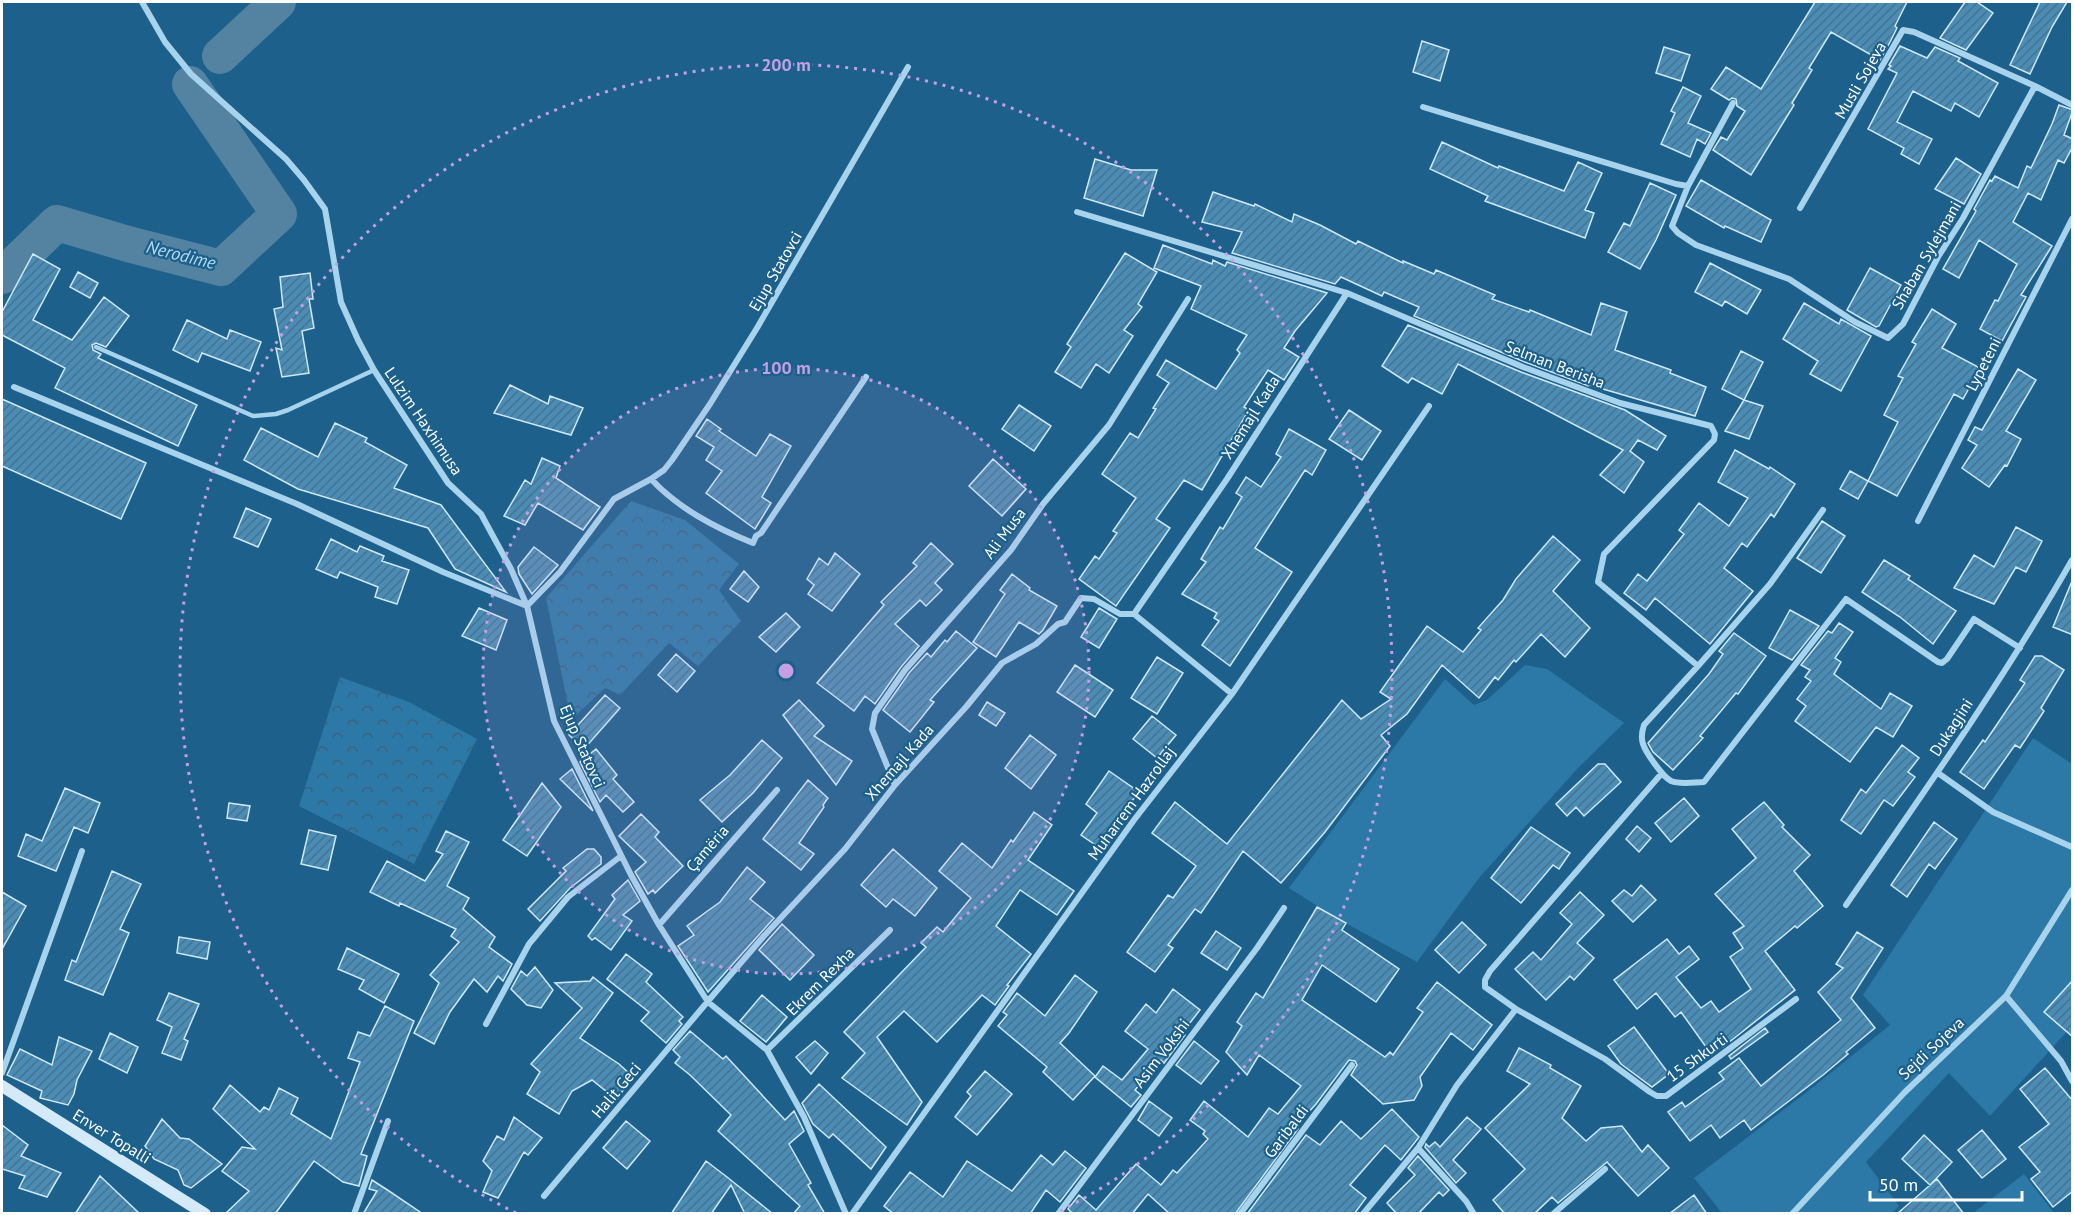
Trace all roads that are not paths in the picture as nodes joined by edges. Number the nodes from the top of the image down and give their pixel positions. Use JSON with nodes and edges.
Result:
{"nodes":[{"id":1,"x":142,"y":2,"type":"edge"},
{"id":2,"x":908,"y":67,"type":"dead end"},
{"id":3,"x":2036,"y":86,"type":"junction"},
{"id":4,"x":1733,"y":103,"type":"dead end"},
{"id":5,"x":2073,"y":105,"type":"edge"},
{"id":6,"x":1423,"y":107,"type":"dead end"},
{"id":7,"x":1688,"y":186,"type":"junction"},
{"id":8,"x":1800,"y":208,"type":"dead end"},
{"id":9,"x":1077,"y":212,"type":"dead end"},
{"id":10,"x":2073,"y":219,"type":"edge"},
{"id":11,"x":1347,"y":293,"type":"junction"},
{"id":12,"x":1188,"y":299,"type":"dead end"},
{"id":13,"x":96,"y":347,"type":"dead end"},
{"id":14,"x":374,"y":370,"type":"junction"},
{"id":15,"x":866,"y":377,"type":"dead end"},
{"id":16,"x":14,"y":387,"type":"dead end"},
{"id":17,"x":1429,"y":406,"type":"dead end"},
{"id":18,"x":651,"y":479,"type":"junction"},
{"id":19,"x":1823,"y":510,"type":"dead end"},
{"id":20,"x":1918,"y":521,"type":"dead end"},
{"id":21,"x":2073,"y":560,"type":"edge"},
{"id":22,"x":527,"y":606,"type":"junction"},
{"id":23,"x":1134,"y":614,"type":"junction"},
{"id":24,"x":2020,"y":648,"type":"junction"},
{"id":25,"x":1698,"y":666,"type":"junction"},
{"id":26,"x":1232,"y":694,"type":"junction"},
{"id":27,"x":1938,"y":772,"type":"junction"},
{"id":28,"x":1662,"y":773,"type":"junction"},
{"id":29,"x":894,"y":785,"type":"junction"},
{"id":30,"x":777,"y":790,"type":"dead end"},
{"id":31,"x":2073,"y":847,"type":"edge"},
{"id":32,"x":82,"y":851,"type":"dead end"},
{"id":33,"x":621,"y":856,"type":"junction"},
{"id":34,"x":2073,"y":890,"type":"edge"},
{"id":35,"x":1846,"y":905,"type":"dead end"},
{"id":36,"x":1284,"y":908,"type":"dead end"},
{"id":37,"x":659,"y":925,"type":"junction"},
{"id":38,"x":890,"y":930,"type":"dead end"},
{"id":39,"x":2006,"y":996,"type":"junction"},
{"id":40,"x":1796,"y":999,"type":"dead end"},
{"id":41,"x":708,"y":1002,"type":"junction"},
{"id":42,"x":1516,"y":1009,"type":"junction"},
{"id":43,"x":486,"y":1024,"type":"dead end"},
{"id":44,"x":767,"y":1050,"type":"junction"},
{"id":45,"x":1352,"y":1065,"type":"dead end"},
{"id":46,"x":2,"y":1073,"type":"edge"},
{"id":47,"x":2073,"y":1081,"type":"edge"},
{"id":48,"x":2,"y":1086,"type":"edge"},
{"id":49,"x":388,"y":1121,"type":"dead end"},
{"id":50,"x":1418,"y":1148,"type":"junction"},
{"id":51,"x":1605,"y":1169,"type":"dead end"},
{"id":52,"x":544,"y":1196,"type":"dead end"},
{"id":53,"x":205,"y":1214,"type":"edge"},
{"id":54,"x":354,"y":1214,"type":"edge"},
{"id":55,"x":846,"y":1214,"type":"edge"},
{"id":56,"x":852,"y":1214,"type":"edge"},
{"id":57,"x":1058,"y":1214,"type":"edge"},
{"id":58,"x":1240,"y":1214,"type":"edge"},
{"id":59,"x":1364,"y":1214,"type":"edge"},
{"id":60,"x":1474,"y":1214,"type":"edge"},
{"id":61,"x":1553,"y":1214,"type":"edge"},
{"id":62,"x":1792,"y":1214,"type":"edge"}],
"edges":[{"from":1,"to":14,"type":"street","name":"Lulzim Haxhimusa"},
{"from":2,"to":18,"type":"street","name":"Ejup Statovci"},
{"from":3,"to":5,"type":"street","name":"Musli Sojeva"},
{"from":3,"to":7,"type":"street","name":"Shaban Sylejmani"},
{"from":3,"to":8,"type":"street","name":"Musli Sojeva"},
{"from":4,"to":7,"type":"street","name":"Shaban Sylejmani"},
{"from":6,"to":7,"type":"street"},
{"from":9,"to":11,"type":"street","name":"Selman Berisha"},
{"from":10,"to":20,"type":"street","name":"Lypeteni"},
{"from":11,"to":23,"type":"street","name":"Xhemajl Kada"},
{"from":11,"to":25,"type":"street","name":"Selman Berisha"},
{"from":12,"to":29,"type":"street","name":"Ali Musa"},
{"from":13,"to":14,"type":"lane"},
{"from":14,"to":22,"type":"street","name":"Lulzim Haxhimusa"},
{"from":15,"to":18,"type":"street"},
{"from":16,"to":22,"type":"street"},
{"from":17,"to":26,"type":"street","name":"Muharrem Hazrollaj"},
{"from":18,"to":22,"type":"street","name":"Ejup Statovci"},
{"from":19,"to":25,"type":"street"},
{"from":21,"to":24,"type":"street","name":"Dukagjini"},
{"from":22,"to":33,"type":"street","name":"Ejup Statovci"},
{"from":23,"to":26,"type":"street","name":"Xhemajl Kada"},
{"from":23,"to":29,"type":"street","name":"Xhemajl Kada"},
{"from":24,"to":27,"type":"street","name":"Dukagjini"},
{"from":24,"to":28,"type":"street"},
{"from":25,"to":28,"type":"street"},
{"from":26,"to":56,"type":"street","name":"Muharrem Hazrollaj"},
{"from":27,"to":31,"type":"street"},
{"from":27,"to":35,"type":"street","name":"Dukagjini"},
{"from":28,"to":42,"type":"street","name":"15 Shkurti"},
{"from":29,"to":41,"type":"street","name":"Xhemajl Kada"},
{"from":30,"to":37,"type":"street","name":"Çamëria"},
{"from":32,"to":46,"type":"street"},
{"from":33,"to":37,"type":"street","name":"Ejup Statovci"},
{"from":33,"to":43,"type":"street"},
{"from":34,"to":39,"type":"street","name":"Sejdi Sojeva"},
{"from":36,"to":57,"type":"street","name":"Asim Vokshi"},
{"from":37,"to":41,"type":"street","name":"Ejup Statovci"},
{"from":38,"to":44,"type":"street","name":"Ekrem Rexha"},
{"from":39,"to":47,"type":"street"},
{"from":39,"to":62,"type":"street","name":"Sejdi Sojeva"},
{"from":40,"to":42,"type":"street","name":"15 Shkurti"},
{"from":41,"to":44,"type":"street","name":"Ejup Statovci"},
{"from":41,"to":52,"type":"street","name":"Halit Geci"},
{"from":42,"to":50,"type":"street"},
{"from":44,"to":55,"type":"street","name":"Ejup Statovci"},
{"from":45,"to":58,"type":"street","name":"Garibaldi"},
{"from":48,"to":53,"type":"main road","name":"Enver Topalli"},
{"from":49,"to":54,"type":"street"},
{"from":50,"to":59,"type":"street"},
{"from":50,"to":60,"type":"street"},
{"from":51,"to":61,"type":"street"}]}
